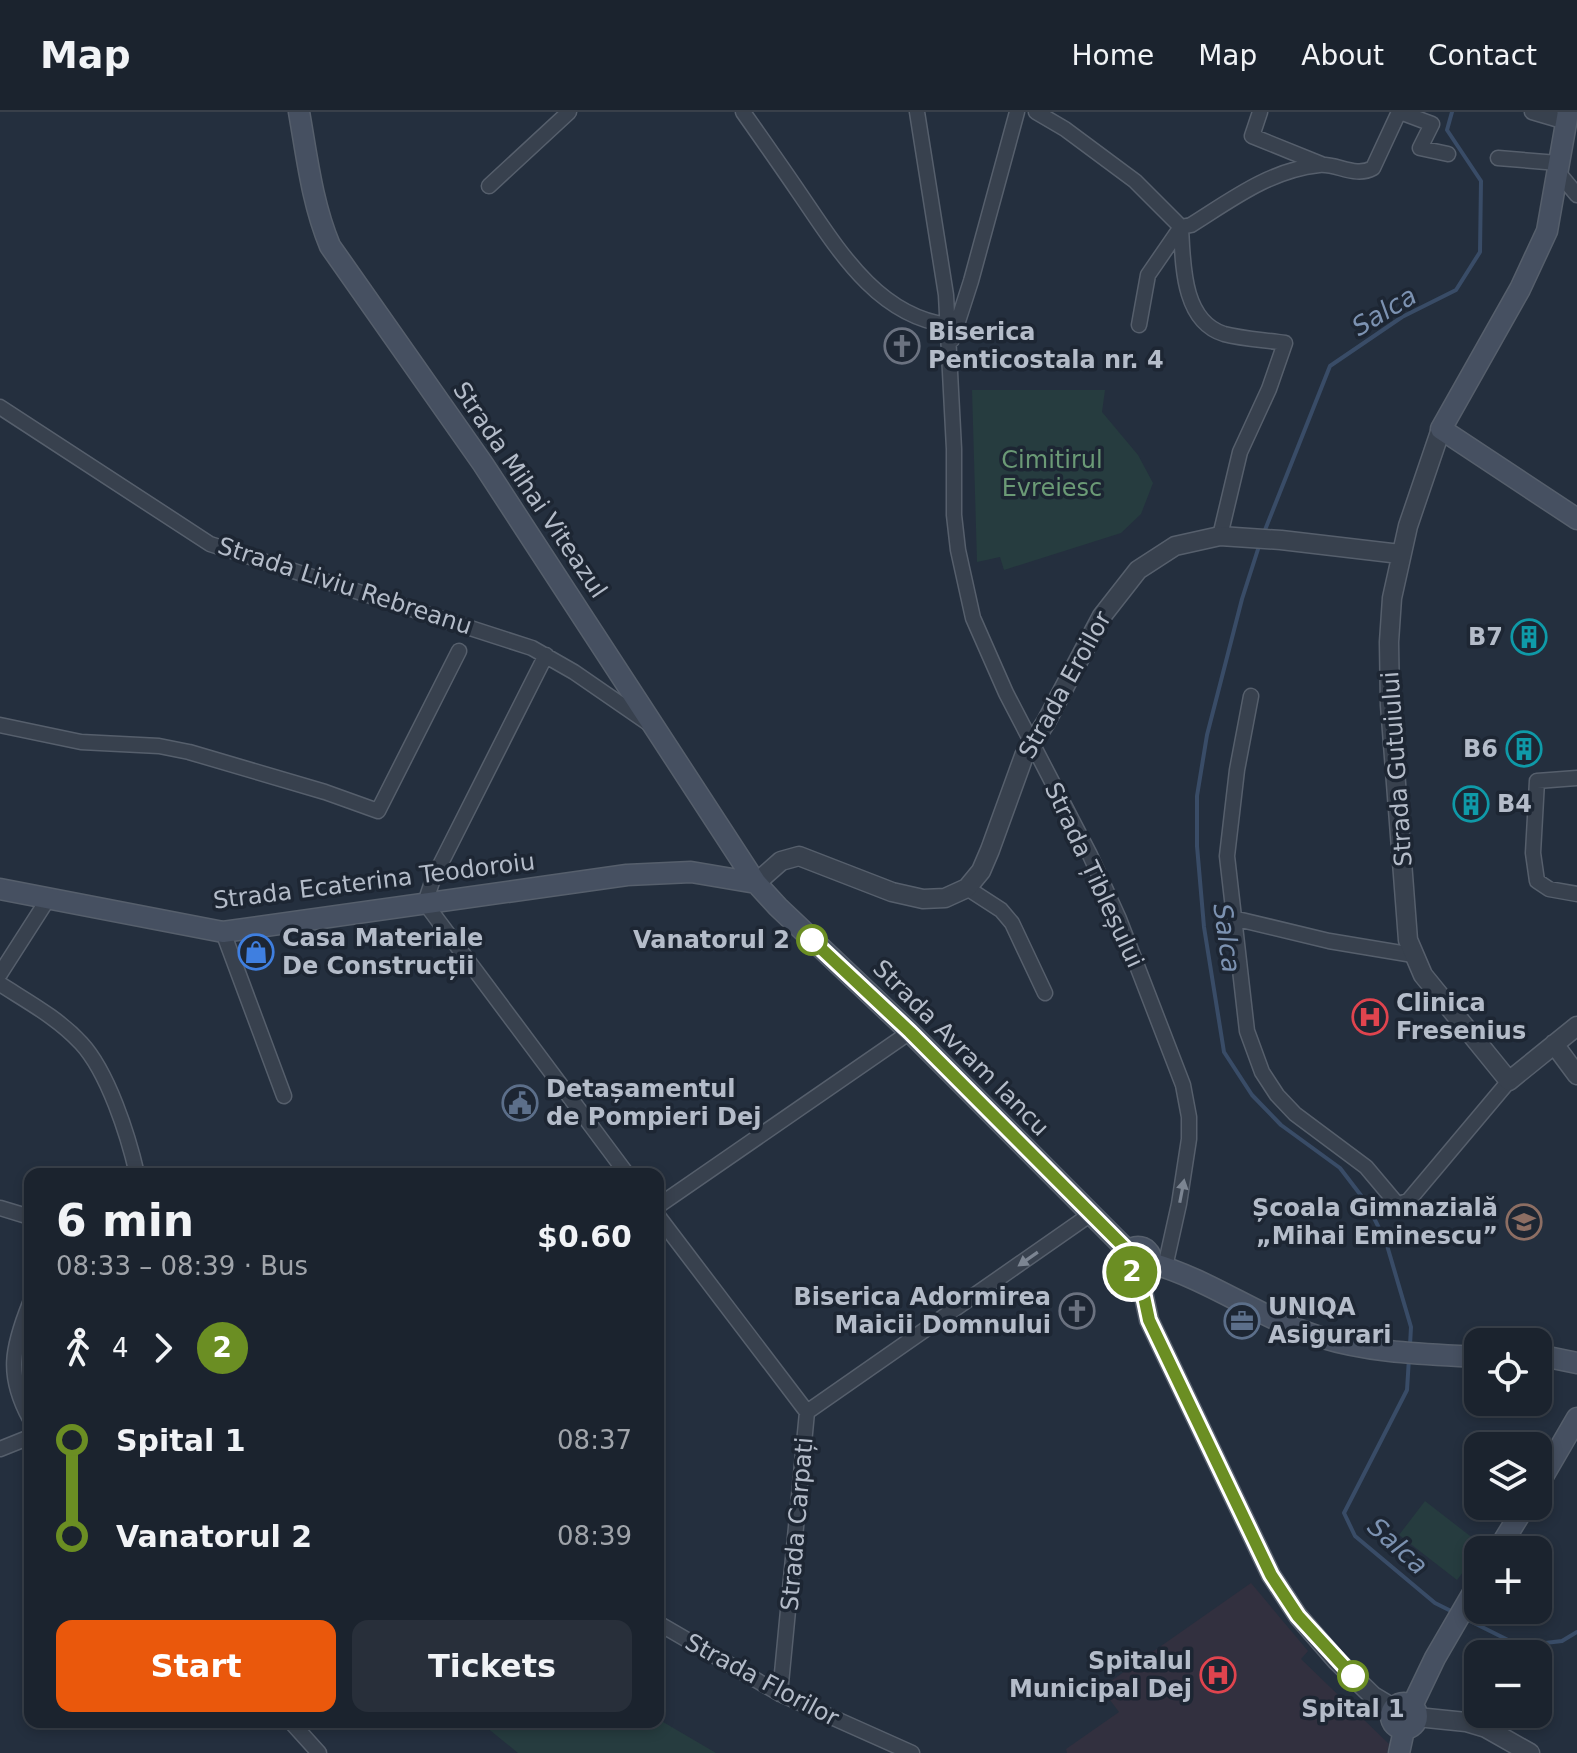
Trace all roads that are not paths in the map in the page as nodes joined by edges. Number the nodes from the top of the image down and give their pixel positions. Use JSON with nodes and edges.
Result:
{"nodes":[{"id":1,"x":299,"y":112,"type":"edge"},
{"id":2,"x":569,"y":112,"type":"edge"},
{"id":3,"x":743,"y":112,"type":"edge"},
{"id":4,"x":917,"y":112,"type":"edge"},
{"id":5,"x":1017,"y":112,"type":"edge"},
{"id":6,"x":1036,"y":112,"type":"edge"},
{"id":7,"x":1260,"y":112,"type":"edge"},
{"id":8,"x":1400,"y":112,"type":"edge"},
{"id":9,"x":1532,"y":112,"type":"edge"},
{"id":10,"x":1567,"y":117,"type":"edge"},
{"id":11,"x":1448,"y":154,"type":"dead end"},
{"id":12,"x":1498,"y":158,"type":"dead end"},
{"id":13,"x":1321,"y":164,"type":"junction"},
{"id":14,"x":1557,"y":167,"type":"junction"},
{"id":15,"x":489,"y":186,"type":"dead end"},
{"id":16,"x":1577,"y":195,"type":"edge"},
{"id":17,"x":1181,"y":227,"type":"junction"},
{"id":18,"x":948,"y":325,"type":"junction"},
{"id":19,"x":1139,"y":325,"type":"dead end"},
{"id":20,"x":950,"y":347,"type":"junction"},
{"id":21,"x":0,"y":407,"type":"edge"},
{"id":22,"x":1441,"y":429,"type":"junction"},
{"id":23,"x":1577,"y":519,"type":"edge"},
{"id":24,"x":1220,"y":536,"type":"junction"},
{"id":25,"x":1400,"y":554,"type":"junction"},
{"id":26,"x":459,"y":651,"type":"dead end"},
{"id":27,"x":546,"y":655,"type":"junction"},
{"id":28,"x":1251,"y":696,"type":"dead end"},
{"id":29,"x":0,"y":725,"type":"edge"},
{"id":30,"x":655,"y":728,"type":"junction"},
{"id":31,"x":1031,"y":744,"type":"junction"},
{"id":32,"x":1577,"y":778,"type":"edge"},
{"id":33,"x":756,"y":883,"type":"junction"},
{"id":34,"x":967,"y":888,"type":"junction"},
{"id":35,"x":0,"y":889,"type":"edge"},
{"id":36,"x":1577,"y":894,"type":"edge"},
{"id":37,"x":48,"y":899,"type":"junction"},
{"id":38,"x":425,"y":903,"type":"junction"},
{"id":39,"x":1233,"y":918,"type":"junction"},
{"id":40,"x":223,"y":932,"type":"junction"},
{"id":41,"x":1413,"y":955,"type":"junction"},
{"id":42,"x":0,"y":974,"type":"edge"},
{"id":43,"x":0,"y":984,"type":"edge"},
{"id":44,"x":1045,"y":993,"type":"dead end"},
{"id":45,"x":1577,"y":1026,"type":"edge"},
{"id":46,"x":910,"y":1032,"type":"junction"},
{"id":47,"x":1554,"y":1044,"type":"junction"},
{"id":48,"x":1577,"y":1075,"type":"edge"},
{"id":49,"x":1509,"y":1081,"type":"junction"},
{"id":50,"x":284,"y":1096,"type":"dead end"},
{"id":51,"x":135,"y":1168,"type":"edge"},
{"id":52,"x":623,"y":1168,"type":"edge"},
{"id":53,"x":664,"y":1202,"type":"edge"},
{"id":54,"x":0,"y":1208,"type":"edge"},
{"id":55,"x":1091,"y":1214,"type":"junction"},
{"id":56,"x":24,"y":1215,"type":"edge"},
{"id":57,"x":664,"y":1224,"type":"edge"},
{"id":58,"x":1152,"y":1268,"type":"junction"},
{"id":59,"x":24,"y":1323,"type":"edge"},
{"id":60,"x":1577,"y":1347,"type":"edge"},
{"id":61,"x":1552,"y":1351,"type":"edge"},
{"id":62,"x":1464,"y":1356,"type":"edge"},
{"id":63,"x":1552,"y":1357,"type":"edge"},
{"id":64,"x":1577,"y":1363,"type":"edge"},
{"id":65,"x":24,"y":1408,"type":"edge"},
{"id":66,"x":807,"y":1412,"type":"junction"},
{"id":67,"x":1577,"y":1418,"type":"edge"},
{"id":68,"x":24,"y":1439,"type":"edge"},
{"id":69,"x":0,"y":1449,"type":"edge"},
{"id":70,"x":1552,"y":1461,"type":"edge"},
{"id":71,"x":1464,"y":1608,"type":"edge"},
{"id":72,"x":664,"y":1626,"type":"edge"},
{"id":73,"x":780,"y":1694,"type":"junction"},
{"id":74,"x":1407,"y":1715,"type":"junction"},
{"id":75,"x":296,"y":1728,"type":"edge"},
{"id":76,"x":319,"y":1753,"type":"edge"},
{"id":77,"x":912,"y":1753,"type":"edge"},
{"id":78,"x":1399,"y":1753,"type":"edge"},
{"id":79,"x":1530,"y":1753,"type":"edge"}],
"edges":[{"from":1,"to":30,"type":"main road","name":"Strada Mihai Viteazul"},
{"from":2,"to":15,"type":"street"},
{"from":3,"to":18,"type":"street"},
{"from":4,"to":18,"type":"street","name":"Strada Țibleșului"},
{"from":5,"to":20,"type":"street","name":"Strada Țibleșului"},
{"from":6,"to":17,"type":"street"},
{"from":7,"to":13,"type":"street"},
{"from":8,"to":11,"type":"street"},
{"from":8,"to":13,"type":"street"},
{"from":9,"to":10,"type":"street"},
{"from":10,"to":14,"type":"main road"},
{"from":12,"to":14,"type":"street"},
{"from":13,"to":17,"type":"street"},
{"from":14,"to":16,"type":"street"},
{"from":14,"to":22,"type":"main road"},
{"from":17,"to":19,"type":"street"},
{"from":17,"to":24,"type":"street"},
{"from":18,"to":20,"type":"street","name":"Strada Țibleșului"},
{"from":20,"to":31,"type":"street","name":"Strada Țibleșului"},
{"from":21,"to":27,"type":"street","name":"Strada Liviu Rebreanu"},
{"from":22,"to":23,"type":"main road"},
{"from":22,"to":25,"type":"street","name":"Strada Gutuiului"},
{"from":24,"to":25,"type":"street","name":"Strada Eroilor"},
{"from":24,"to":31,"type":"street","name":"Strada Eroilor"},
{"from":25,"to":41,"type":"street","name":"Strada Gutuiului"},
{"from":26,"to":29,"type":"street"},
{"from":27,"to":30,"type":"street","name":"Strada Liviu Rebreanu"},
{"from":27,"to":38,"type":"street"},
{"from":28,"to":39,"type":"street"},
{"from":30,"to":33,"type":"main road","name":"Strada Mihai Viteazul"},
{"from":31,"to":34,"type":"street","name":"Strada Eroilor"},
{"from":58,"to":31,"type":"street","name":"Strada Țibleșului","one_way":true},
{"from":32,"to":36,"type":"street"},
{"from":33,"to":34,"type":"street"},
{"from":33,"to":38,"type":"main road","name":"Strada Ecaterina Teodoroiu"},
{"from":33,"to":46,"type":"main road","name":"Strada Avram Iancu"},
{"from":34,"to":44,"type":"street"},
{"from":35,"to":37,"type":"main road","name":"Strada Ecaterina Teodoroiu"},
{"from":37,"to":40,"type":"main road","name":"Strada Ecaterina Teodoroiu"},
{"from":37,"to":42,"type":"street"},
{"from":38,"to":40,"type":"main road","name":"Strada Ecaterina Teodoroiu"},
{"from":38,"to":52,"type":"street"},
{"from":39,"to":41,"type":"street"},
{"from":39,"to":49,"type":"street"},
{"from":40,"to":50,"type":"street"},
{"from":41,"to":49,"type":"street","name":"Strada Gutuiului"},
{"from":43,"to":51,"type":"street"},
{"from":45,"to":47,"type":"street"},
{"from":46,"to":53,"type":"street"},
{"from":46,"to":55,"type":"main road","name":"Strada Avram Iancu"},
{"from":47,"to":48,"type":"street"},
{"from":47,"to":49,"type":"street"},
{"from":54,"to":56,"type":"street"},
{"from":55,"to":58,"type":"main road","name":"Strada Avram Iancu"},
{"from":55,"to":66,"type":"street","name":"Strada Carpați","one_way":true},
{"from":57,"to":66,"type":"street"},
{"from":58,"to":62,"type":"main road"},
{"from":58,"to":74,"type":"street"},
{"from":59,"to":65,"type":"street"},
{"from":60,"to":61,"type":"main road"},
{"from":63,"to":64,"type":"main road"},
{"from":66,"to":73,"type":"street","name":"Strada Carpați"},
{"from":67,"to":70,"type":"main road"},
{"from":68,"to":69,"type":"street"},
{"from":71,"to":74,"type":"main road"},
{"from":72,"to":73,"type":"street","name":"Strada Florilor"},
{"from":73,"to":77,"type":"street","name":"Strada Florilor"},
{"from":74,"to":78,"type":"main road"},
{"from":74,"to":79,"type":"street"},
{"from":75,"to":76,"type":"street"}]}
